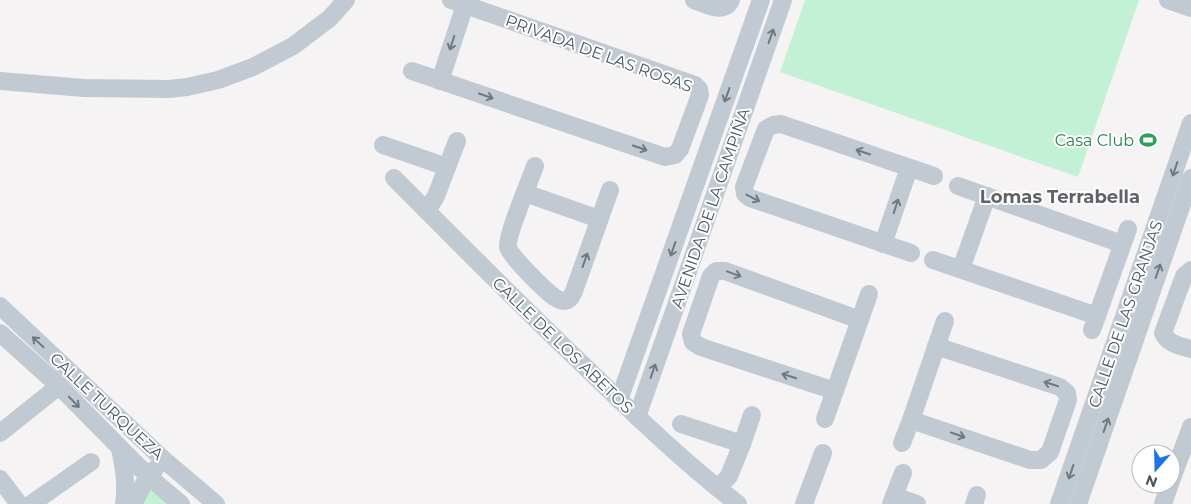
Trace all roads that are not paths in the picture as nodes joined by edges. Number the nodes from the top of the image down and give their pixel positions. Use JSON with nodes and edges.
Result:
{"nodes":[{"id":1,"x":346,"y":0,"type":"edge"},
{"id":2,"x":694,"y":0,"type":"edge"},
{"id":3,"x":731,"y":0,"type":"edge"},
{"id":4,"x":761,"y":0,"type":"edge"},
{"id":5,"x":783,"y":0,"type":"edge"},
{"id":6,"x":1168,"y":0,"type":"edge"},
{"id":7,"x":458,"y":2,"type":"edge"},
{"id":8,"x":1191,"y":8,"type":"edge"},
{"id":9,"x":738,"y":63,"type":"junction"},
{"id":10,"x":759,"y":70,"type":"junction"},
{"id":11,"x":412,"y":71,"type":"dead end"},
{"id":12,"x":0,"y":81,"type":"edge"},
{"id":13,"x":440,"y":81,"type":"junction"},
{"id":14,"x":1191,"y":123,"type":"edge"},
{"id":15,"x":689,"y":125,"type":"junction"},
{"id":16,"x":713,"y":134,"type":"junction"},
{"id":17,"x":457,"y":141,"type":"dead end"},
{"id":18,"x":383,"y":145,"type":"dead end"},
{"id":19,"x":732,"y":146,"type":"junction"},
{"id":20,"x":755,"y":159,"type":"junction"},
{"id":21,"x":447,"y":166,"type":"junction"},
{"id":22,"x":535,"y":166,"type":"dead end"},
{"id":23,"x":909,"y":168,"type":"junction"},
{"id":24,"x":934,"y":176,"type":"dead end"},
{"id":25,"x":394,"y":178,"type":"dead end"},
{"id":26,"x":1191,"y":178,"type":"edge"},
{"id":27,"x":958,"y":186,"type":"dead end"},
{"id":28,"x":610,"y":190,"type":"dead end"},
{"id":29,"x":525,"y":193,"type":"junction"},
{"id":30,"x":987,"y":196,"type":"junction"},
{"id":31,"x":428,"y":212,"type":"junction"},
{"id":32,"x":599,"y":219,"type":"junction"},
{"id":33,"x":883,"y":244,"type":"junction"},
{"id":34,"x":911,"y":253,"type":"dead end"},
{"id":35,"x":933,"y":260,"type":"dead end"},
{"id":36,"x":961,"y":269,"type":"junction"},
{"id":37,"x":1191,"y":270,"type":"edge"},
{"id":38,"x":533,"y":277,"type":"junction"},
{"id":39,"x":1110,"y":278,"type":"junction"},
{"id":40,"x":1143,"y":290,"type":"junction"},
{"id":41,"x":869,"y":294,"type":"dead end"},
{"id":42,"x":511,"y":296,"type":"junction"},
{"id":43,"x":679,"y":297,"type":"junction"},
{"id":44,"x":1174,"y":302,"type":"junction"},
{"id":45,"x":700,"y":304,"type":"junction"},
{"id":46,"x":0,"y":306,"type":"edge"},
{"id":47,"x":860,"y":320,"type":"junction"},
{"id":48,"x":945,"y":320,"type":"dead end"},
{"id":49,"x":0,"y":333,"type":"edge"},
{"id":50,"x":936,"y":346,"type":"junction"},
{"id":51,"x":1191,"y":349,"type":"edge"},
{"id":52,"x":59,"y":386,"type":"junction"},
{"id":53,"x":835,"y":392,"type":"junction"},
{"id":54,"x":620,"y":400,"type":"junction"},
{"id":55,"x":752,"y":415,"type":"dead end"},
{"id":56,"x":637,"y":416,"type":"junction"},
{"id":57,"x":826,"y":419,"type":"dead end"},
{"id":58,"x":912,"y":420,"type":"junction"},
{"id":59,"x":682,"y":424,"type":"dead end"},
{"id":60,"x":1058,"y":428,"type":"junction"},
{"id":61,"x":1191,"y":430,"type":"edge"},
{"id":62,"x":0,"y":434,"type":"edge"},
{"id":63,"x":1083,"y":437,"type":"junction"},
{"id":64,"x":902,"y":443,"type":"dead end"},
{"id":65,"x":742,"y":444,"type":"junction"},
{"id":66,"x":120,"y":449,"type":"junction"},
{"id":67,"x":823,"y":453,"type":"dead end"},
{"id":68,"x":1181,"y":455,"type":"edge"},
{"id":69,"x":163,"y":459,"type":"junction"},
{"id":70,"x":91,"y":462,"type":"dead end"},
{"id":71,"x":903,"y":473,"type":"dead end"},
{"id":72,"x":148,"y":476,"type":"junction"},
{"id":73,"x":0,"y":478,"type":"edge"},
{"id":74,"x":718,"y":488,"type":"junction"},
{"id":75,"x":893,"y":500,"type":"edge"},
{"id":76,"x":19,"y":504,"type":"edge"},
{"id":77,"x":32,"y":504,"type":"edge"},
{"id":78,"x":124,"y":504,"type":"edge"},
{"id":79,"x":133,"y":504,"type":"edge"},
{"id":80,"x":181,"y":504,"type":"edge"},
{"id":81,"x":216,"y":504,"type":"edge"},
{"id":82,"x":738,"y":504,"type":"edge"},
{"id":83,"x":804,"y":504,"type":"edge"},
{"id":84,"x":917,"y":504,"type":"edge"},
{"id":85,"x":1060,"y":504,"type":"edge"},
{"id":86,"x":1078,"y":504,"type":"edge"}],
"edges":[{"from":1,"to":12,"type":"street"},
{"from":2,"to":3,"type":"street"},
{"from":4,"to":9,"type":"street","name":"AVENIDA DE LA CAMPIÑA"},
{"from":10,"to":5,"type":"street","name":"AVENIDA DE LA CAMPIÑA","one_way":true},
{"from":6,"to":8,"type":"street"},
{"from":7,"to":13,"type":"street","name":"PRIVADA DE LAS ROSAS","one_way":true},
{"from":7,"to":15,"type":"street","name":"PRIVADA DE LAS ROSAS"},
{"from":9,"to":10,"type":"street"},
{"from":9,"to":16,"type":"street","name":"AVENIDA DE LA CAMPIÑA","one_way":true},
{"from":10,"to":19,"type":"street","name":"AVENIDA DE LA CAMPIÑA"},
{"from":11,"to":13,"type":"street","name":"PRIVADA DE LAS ROSAS"},
{"from":13,"to":15,"type":"street","name":"PRIVADA DE LAS ROSAS","one_way":true},
{"from":14,"to":40,"type":"street","name":"CALLE DE LAS GRANJAS","one_way":true},
{"from":15,"to":16,"type":"street"},
{"from":16,"to":54,"type":"street","name":"AVENIDA DE LA CAMPIÑA","one_way":true},
{"from":17,"to":21,"type":"street"},
{"from":18,"to":21,"type":"street"},
{"from":19,"to":20,"type":"street"},
{"from":19,"to":43,"type":"street","name":"AVENIDA DE LA CAMPIÑA"},
{"from":23,"to":20,"type":"street","one_way":true},
{"from":20,"to":33,"type":"street","one_way":true},
{"from":21,"to":31,"type":"street"},
{"from":22,"to":29,"type":"street"},
{"from":23,"to":24,"type":"street"},
{"from":33,"to":23,"type":"street","one_way":true},
{"from":25,"to":31,"type":"street","name":"CALLE DE LOS ABETOS"},
{"from":40,"to":26,"type":"street","name":"CALLE DE LAS GRANJAS","one_way":true},
{"from":27,"to":30,"type":"street"},
{"from":28,"to":32,"type":"street"},
{"from":29,"to":32,"type":"street"},
{"from":29,"to":38,"type":"street"},
{"from":30,"to":36,"type":"street"},
{"from":30,"to":39,"type":"street"},
{"from":31,"to":42,"type":"street","name":"CALLE DE LOS ABETOS"},
{"from":38,"to":32,"type":"street","one_way":true},
{"from":33,"to":34,"type":"street"},
{"from":35,"to":36,"type":"street"},
{"from":36,"to":39,"type":"street"},
{"from":37,"to":44,"type":"street"},
{"from":38,"to":42,"type":"street"},
{"from":39,"to":40,"type":"street"},
{"from":40,"to":44,"type":"street"},
{"from":40,"to":63,"type":"street","name":"CALLE DE LAS GRANJAS"},
{"from":86,"to":40,"type":"street","name":"CALLE DE LAS GRANJAS","one_way":true},
{"from":41,"to":47,"type":"street"},
{"from":42,"to":54,"type":"street","name":"CALLE DE LOS ABETOS"},
{"from":43,"to":45,"type":"street"},
{"from":56,"to":43,"type":"street","name":"AVENIDA DE LA CAMPIÑA","one_way":true},
{"from":44,"to":51,"type":"street"},
{"from":45,"to":47,"type":"street","one_way":true},
{"from":53,"to":45,"type":"street","one_way":true},
{"from":69,"to":46,"type":"street","name":"CALLE TURQUEZA","one_way":true},
{"from":47,"to":53,"type":"street"},
{"from":48,"to":50,"type":"street"},
{"from":49,"to":52,"type":"street","name":"CALLE TURQUEZA"},
{"from":50,"to":58,"type":"street"},
{"from":60,"to":50,"type":"street","one_way":true},
{"from":52,"to":62,"type":"street"},
{"from":52,"to":66,"type":"street","name":"CALLE TURQUEZA","one_way":true},
{"from":53,"to":57,"type":"street"},
{"from":54,"to":56,"type":"street","name":"CALLE DE LOS ABETOS"},
{"from":55,"to":65,"type":"street"},
{"from":56,"to":74,"type":"street","name":"CALLE DE LOS ABETOS"},
{"from":58,"to":60,"type":"street","one_way":true},
{"from":58,"to":64,"type":"street"},
{"from":59,"to":65,"type":"street"},
{"from":60,"to":63,"type":"street"},
{"from":61,"to":68,"type":"street"},
{"from":63,"to":85,"type":"street","name":"CALLE DE LAS GRANJAS","one_way":true},
{"from":65,"to":74,"type":"street"},
{"from":66,"to":72,"type":"street","name":"CALLE TURQUEZA"},
{"from":66,"to":78,"type":"street"},
{"from":67,"to":83,"type":"street"},
{"from":69,"to":72,"type":"street"},
{"from":69,"to":81,"type":"street","name":"CALLE TURQUEZA"},
{"from":70,"to":77,"type":"street"},
{"from":71,"to":75,"type":"street"},
{"from":72,"to":79,"type":"street"},
{"from":72,"to":80,"type":"street","name":"CALLE TURQUEZA"},
{"from":73,"to":76,"type":"street"},
{"from":74,"to":82,"type":"street","name":"CALLE DE LOS ABETOS"},
{"from":75,"to":84,"type":"street"}]}
